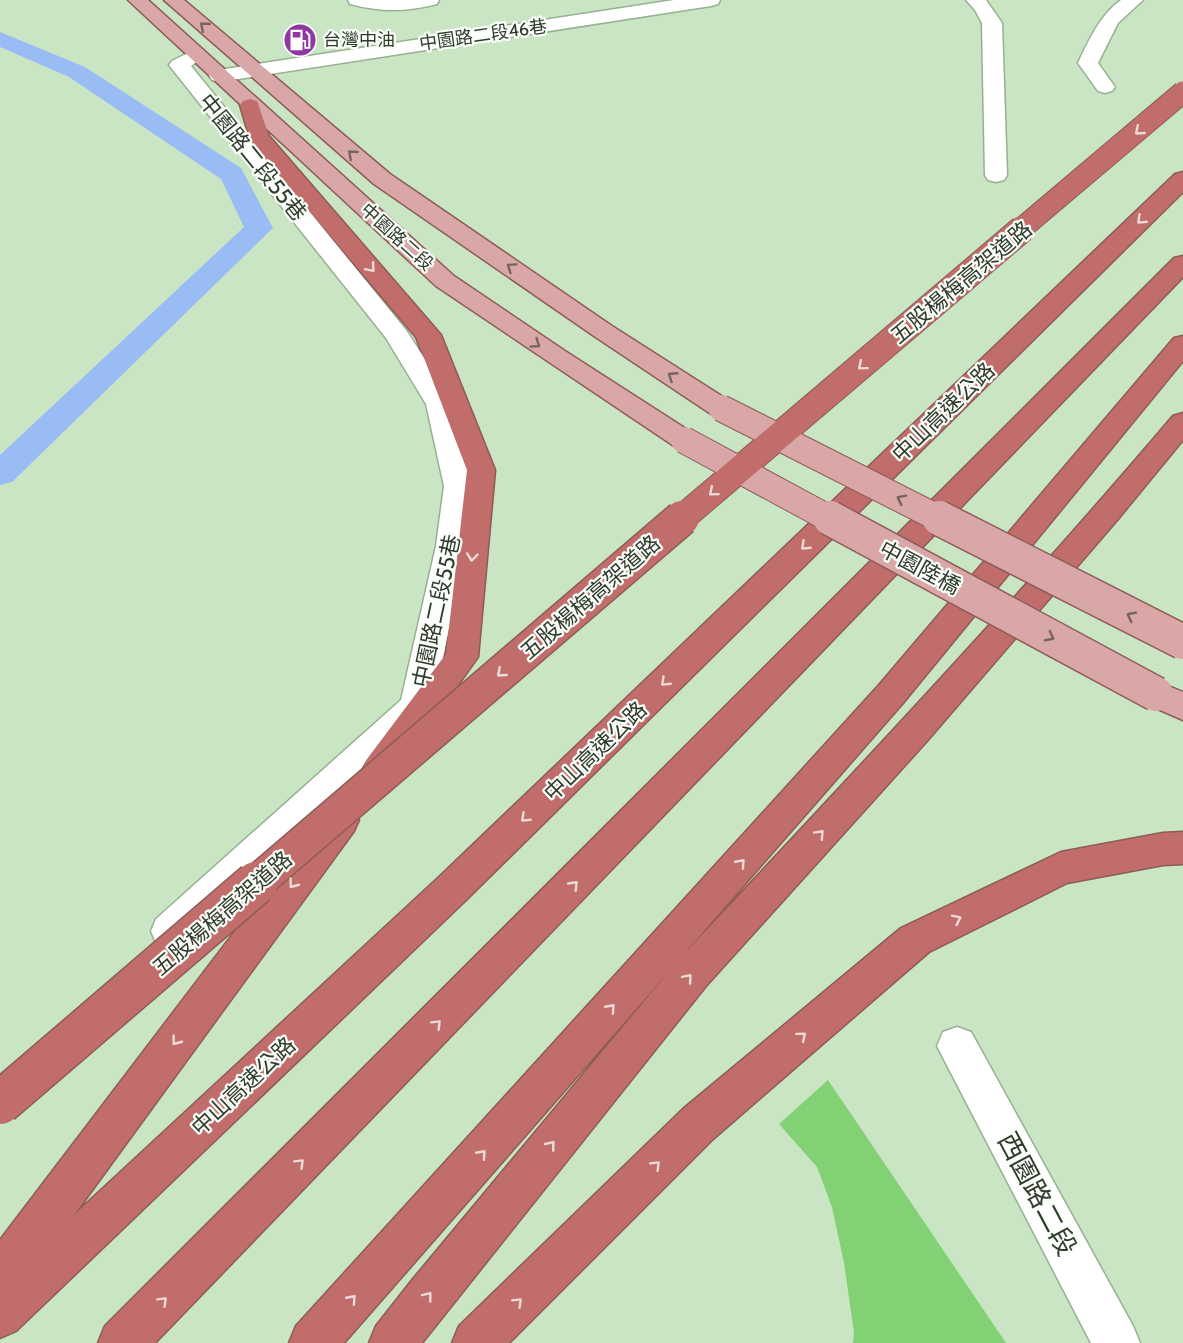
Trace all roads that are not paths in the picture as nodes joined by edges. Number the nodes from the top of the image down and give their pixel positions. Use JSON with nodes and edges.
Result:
{"nodes":[{"id":1,"x":137,"y":0,"type":"edge"},
{"id":2,"x":173,"y":0,"type":"edge"},
{"id":3,"x":357,"y":0,"type":"edge"},
{"id":4,"x":430,"y":0,"type":"edge"},
{"id":5,"x":605,"y":0,"type":"edge"},
{"id":6,"x":711,"y":0,"type":"edge"},
{"id":7,"x":975,"y":0,"type":"edge"},
{"id":8,"x":1134,"y":0,"type":"edge"},
{"id":9,"x":625,"y":14,"type":"junction"},
{"id":10,"x":196,"y":55,"type":"junction"},
{"id":11,"x":254,"y":69,"type":"junction"},
{"id":12,"x":219,"y":76,"type":"junction"},
{"id":13,"x":1105,"y":87,"type":"dead end"},
{"id":14,"x":1183,"y":92,"type":"edge"},
{"id":15,"x":250,"y":105,"type":"junction"},
{"id":16,"x":996,"y":175,"type":"dead end"},
{"id":17,"x":1183,"y":180,"type":"edge"},
{"id":18,"x":1183,"y":263,"type":"edge"},
{"id":19,"x":1183,"y":344,"type":"edge"},
{"id":20,"x":1183,"y":422,"type":"edge"},
{"id":21,"x":684,"y":440,"type":"joint"},
{"id":22,"x":1183,"y":642,"type":"edge"},
{"id":23,"x":1170,"y":701,"type":"edge"},
{"id":24,"x":1183,"y":848,"type":"edge"},
{"id":25,"x":957,"y":1046,"type":"dead end"},
{"id":26,"x":0,"y":1085,"type":"edge"},
{"id":27,"x":0,"y":1103,"type":"edge"},
{"id":28,"x":0,"y":1278,"type":"edge"},
{"id":29,"x":0,"y":1315,"type":"edge"},
{"id":30,"x":122,"y":1343,"type":"edge"},
{"id":31,"x":313,"y":1343,"type":"edge"},
{"id":32,"x":393,"y":1343,"type":"edge"},
{"id":33,"x":476,"y":1343,"type":"edge"},
{"id":34,"x":1116,"y":1343,"type":"edge"}],
"edges":[{"from":1,"to":10,"type":"main road","name":"中園路二段"},
{"from":11,"to":2,"type":"main road","name":"中園路二段","one_way":true},
{"from":3,"to":4,"type":"lane"},
{"from":5,"to":9,"type":"lane"},
{"from":6,"to":9,"type":"lane","name":"中園路二段46巷"},
{"from":7,"to":16,"type":"lane"},
{"from":8,"to":13,"type":"lane"},
{"from":9,"to":11,"type":"lane","name":"中園路二段46巷"},
{"from":10,"to":12,"type":"main road","name":"中園路二段"},
{"from":10,"to":26,"type":"lane","name":"中園路二段55巷"},
{"from":11,"to":12,"type":"lane","name":"中園路二段46巷"},
{"from":22,"to":11,"type":"main road","name":"中園路二段","one_way":true,"bridge":true},
{"from":12,"to":15,"type":"main road","name":"中園路二段"},
{"from":14,"to":27,"type":"highway","name":"五股楊梅高架道路","one_way":true,"bridge":true},
{"from":15,"to":21,"type":"main road","name":"中園路二段","one_way":true},
{"from":15,"to":28,"type":"highway","one_way":true},
{"from":17,"to":29,"type":"highway","name":"中山高速公路","one_way":true},
{"from":30,"to":18,"type":"highway","one_way":true},
{"from":31,"to":19,"type":"highway","one_way":true,"bridge":true},
{"from":32,"to":20,"type":"highway","one_way":true},
{"from":21,"to":23,"type":"main road","name":"中園陸橋","one_way":true,"bridge":true},
{"from":33,"to":24,"type":"highway","one_way":true},
{"from":25,"to":34,"type":"lane","name":"西園路二段"}]}
